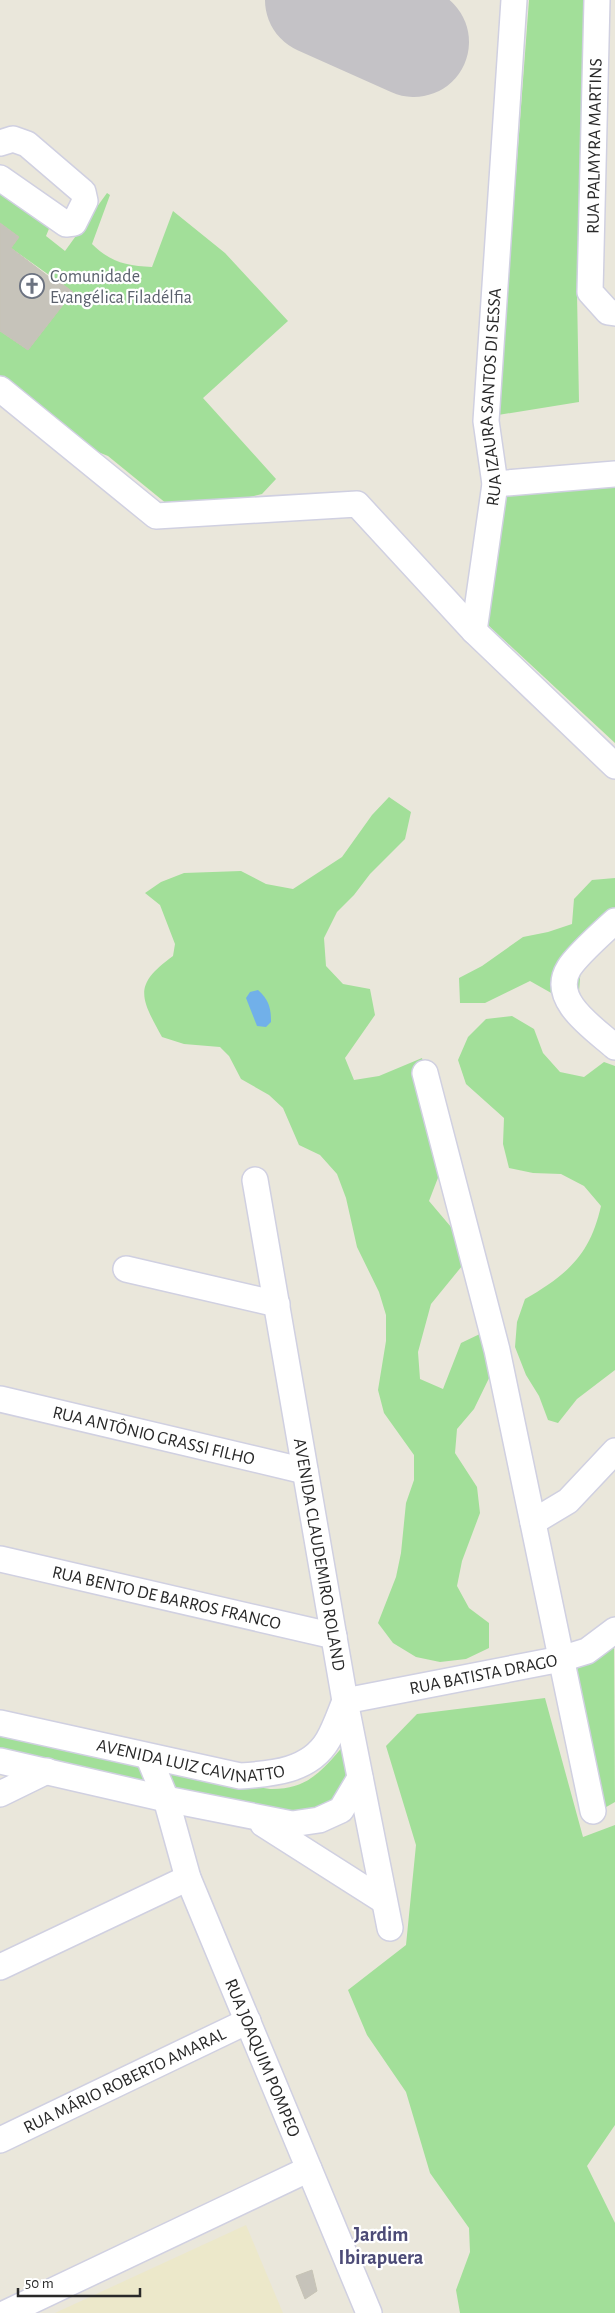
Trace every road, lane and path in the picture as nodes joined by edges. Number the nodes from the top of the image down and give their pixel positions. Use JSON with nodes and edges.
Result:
{"nodes":[{"id":1,"x":514,"y":0,"type":"edge"},
{"id":2,"x":597,"y":0,"type":"edge"},
{"id":3,"x":0,"y":143,"type":"edge"},
{"id":4,"x":0,"y":178,"type":"edge"},
{"id":5,"x":615,"y":314,"type":"edge"},
{"id":6,"x":0,"y":389,"type":"edge"},
{"id":7,"x":615,"y":474,"type":"edge"},
{"id":8,"x":495,"y":484,"type":"junction"},
{"id":9,"x":474,"y":631,"type":"junction"},
{"id":10,"x":615,"y":766,"type":"edge"},
{"id":11,"x":615,"y":921,"type":"edge"},
{"id":12,"x":615,"y":1048,"type":"edge"},
{"id":13,"x":425,"y":1073,"type":"dead end"},
{"id":14,"x":255,"y":1180,"type":"dead end"},
{"id":15,"x":126,"y":1269,"type":"dead end"},
{"id":16,"x":276,"y":1304,"type":"junction"},
{"id":17,"x":0,"y":1400,"type":"edge"},
{"id":18,"x":615,"y":1452,"type":"edge"},
{"id":19,"x":305,"y":1471,"type":"junction"},
{"id":20,"x":533,"y":1522,"type":"junction"},
{"id":21,"x":0,"y":1559,"type":"edge"},
{"id":22,"x":614,"y":1633,"type":"edge"},
{"id":23,"x":334,"y":1636,"type":"junction"},
{"id":24,"x":561,"y":1659,"type":"junction"},
{"id":25,"x":345,"y":1701,"type":"junction"},
{"id":26,"x":0,"y":1723,"type":"edge"},
{"id":27,"x":149,"y":1758,"type":"junction"},
{"id":28,"x":0,"y":1761,"type":"edge"},
{"id":29,"x":47,"y":1771,"type":"junction"},
{"id":30,"x":360,"y":1778,"type":"junction"},
{"id":31,"x":0,"y":1794,"type":"edge"},
{"id":32,"x":166,"y":1799,"type":"junction"},
{"id":33,"x":593,"y":1811,"type":"dead end"},
{"id":34,"x":250,"y":1816,"type":"junction"},
{"id":35,"x":188,"y":1878,"type":"junction"},
{"id":36,"x":384,"y":1900,"type":"junction"},
{"id":37,"x":390,"y":1928,"type":"dead end"},
{"id":38,"x":0,"y":1967,"type":"edge"},
{"id":39,"x":248,"y":2021,"type":"junction"},
{"id":40,"x":0,"y":2140,"type":"edge"},
{"id":41,"x":309,"y":2169,"type":"junction"},
{"id":42,"x":366,"y":2312,"type":"edge"},
{"id":43,"x":6,"y":2313,"type":"edge"}],
"edges":[{"from":1,"to":8,"type":"street","name":"RUA IZAURA SANTOS DI SESSA"},
{"from":2,"to":5,"type":"street","name":"RUA PALMYRA MARTINS"},
{"from":3,"to":4,"type":"street"},
{"from":6,"to":9,"type":"street"},
{"from":7,"to":8,"type":"street"},
{"from":8,"to":9,"type":"street","name":"RUA IZAURA SANTOS DI SESSA"},
{"from":9,"to":10,"type":"street"},
{"from":11,"to":12,"type":"street"},
{"from":13,"to":20,"type":"street"},
{"from":14,"to":16,"type":"street","name":"AVENIDA CLAUDEMIRO ROLAND"},
{"from":15,"to":16,"type":"street"},
{"from":16,"to":19,"type":"street","name":"AVENIDA CLAUDEMIRO ROLAND"},
{"from":17,"to":19,"type":"street","name":"RUA ANTÔNIO GRASSI FILHO"},
{"from":18,"to":20,"type":"street"},
{"from":19,"to":23,"type":"street","name":"AVENIDA CLAUDEMIRO ROLAND"},
{"from":20,"to":24,"type":"street"},
{"from":21,"to":23,"type":"street","name":"RUA BENTO DE BARROS FRANCO"},
{"from":22,"to":24,"type":"street","name":"RUA BATISTA DRAGO"},
{"from":23,"to":25,"type":"street","name":"AVENIDA CLAUDEMIRO ROLAND"},
{"from":24,"to":25,"type":"street","name":"RUA BATISTA DRAGO"},
{"from":24,"to":33,"type":"street"},
{"from":25,"to":27,"type":"street","name":"AVENIDA LUIZ CAVINATTO"},
{"from":25,"to":30,"type":"street","name":"AVENIDA CLAUDEMIRO ROLAND"},
{"from":26,"to":27,"type":"street","name":"AVENIDA LUIZ CAVINATTO"},
{"from":27,"to":32,"type":"street","name":"RUA JOAQUIM POMPEO"},
{"from":28,"to":29,"type":"street"},
{"from":29,"to":31,"type":"street"},
{"from":29,"to":32,"type":"street"},
{"from":30,"to":34,"type":"street"},
{"from":30,"to":36,"type":"street","name":"AVENIDA CLAUDEMIRO ROLAND"},
{"from":32,"to":34,"type":"street"},
{"from":32,"to":35,"type":"street","name":"RUA JOAQUIM POMPEO"},
{"from":34,"to":36,"type":"street"},
{"from":35,"to":38,"type":"street"},
{"from":35,"to":39,"type":"street","name":"RUA JOAQUIM POMPEO"},
{"from":36,"to":37,"type":"street","name":"AVENIDA CLAUDEMIRO ROLAND"},
{"from":39,"to":40,"type":"street","name":"RUA MÁRIO ROBERTO AMARAL"},
{"from":39,"to":41,"type":"street","name":"RUA JOAQUIM POMPEO"},
{"from":41,"to":42,"type":"street","name":"RUA JOAQUIM POMPEO"},
{"from":41,"to":43,"type":"street"}]}
